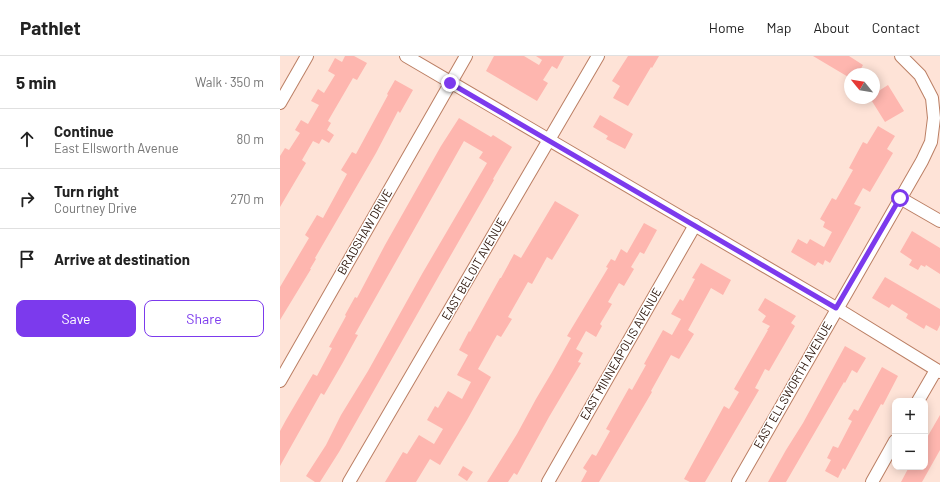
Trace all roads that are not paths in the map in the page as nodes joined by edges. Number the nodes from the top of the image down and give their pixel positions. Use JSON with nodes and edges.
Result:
{"nodes":[{"id":1,"x":307,"y":56,"type":"edge"},
{"id":2,"x":406,"y":56,"type":"edge"},
{"id":3,"x":466,"y":56,"type":"edge"},
{"id":4,"x":598,"y":56,"type":"edge"},
{"id":5,"x":901,"y":56,"type":"edge"},
{"id":6,"x":450,"y":83,"type":"junction"},
{"id":7,"x":936,"y":97,"type":"edge"},
{"id":8,"x":280,"y":103,"type":"edge"},
{"id":9,"x":550,"y":140,"type":"junction"},
{"id":10,"x":900,"y":198,"type":"junction"},
{"id":11,"x":940,"y":221,"type":"edge"},
{"id":12,"x":695,"y":225,"type":"junction"},
{"id":13,"x":836,"y":308,"type":"junction"},
{"id":14,"x":938,"y":371,"type":"edge"},
{"id":15,"x":280,"y":381,"type":"edge"},
{"id":16,"x":920,"y":398,"type":"edge"},
{"id":17,"x":892,"y":446,"type":"edge"},
{"id":18,"x":349,"y":482,"type":"edge"},
{"id":19,"x":548,"y":482,"type":"edge"},
{"id":20,"x":738,"y":482,"type":"edge"},
{"id":21,"x":872,"y":482,"type":"edge"}],
"edges":[{"from":1,"to":8,"type":"street"},
{"from":2,"to":6,"type":"street"},
{"from":3,"to":6,"type":"street","name":"BRADSHAW DRIVE"},
{"from":4,"to":9,"type":"street","name":"EAST BELOIT AVENUE"},
{"from":5,"to":7,"type":"street"},
{"from":6,"to":9,"type":"street"},
{"from":6,"to":15,"type":"street","name":"BRADSHAW DRIVE"},
{"from":7,"to":10,"type":"street","name":"EAST ELLSWORTH AVENUE"},
{"from":9,"to":12,"type":"street"},
{"from":9,"to":18,"type":"street","name":"EAST BELOIT AVENUE"},
{"from":10,"to":11,"type":"street"},
{"from":10,"to":13,"type":"street","name":"EAST ELLSWORTH AVENUE"},
{"from":12,"to":13,"type":"street"},
{"from":12,"to":19,"type":"street","name":"EAST MINNEAPOLIS AVENUE"},
{"from":13,"to":14,"type":"street"},
{"from":13,"to":20,"type":"street","name":"EAST ELLSWORTH AVENUE"},
{"from":14,"to":16,"type":"street"},
{"from":17,"to":21,"type":"street"}]}
